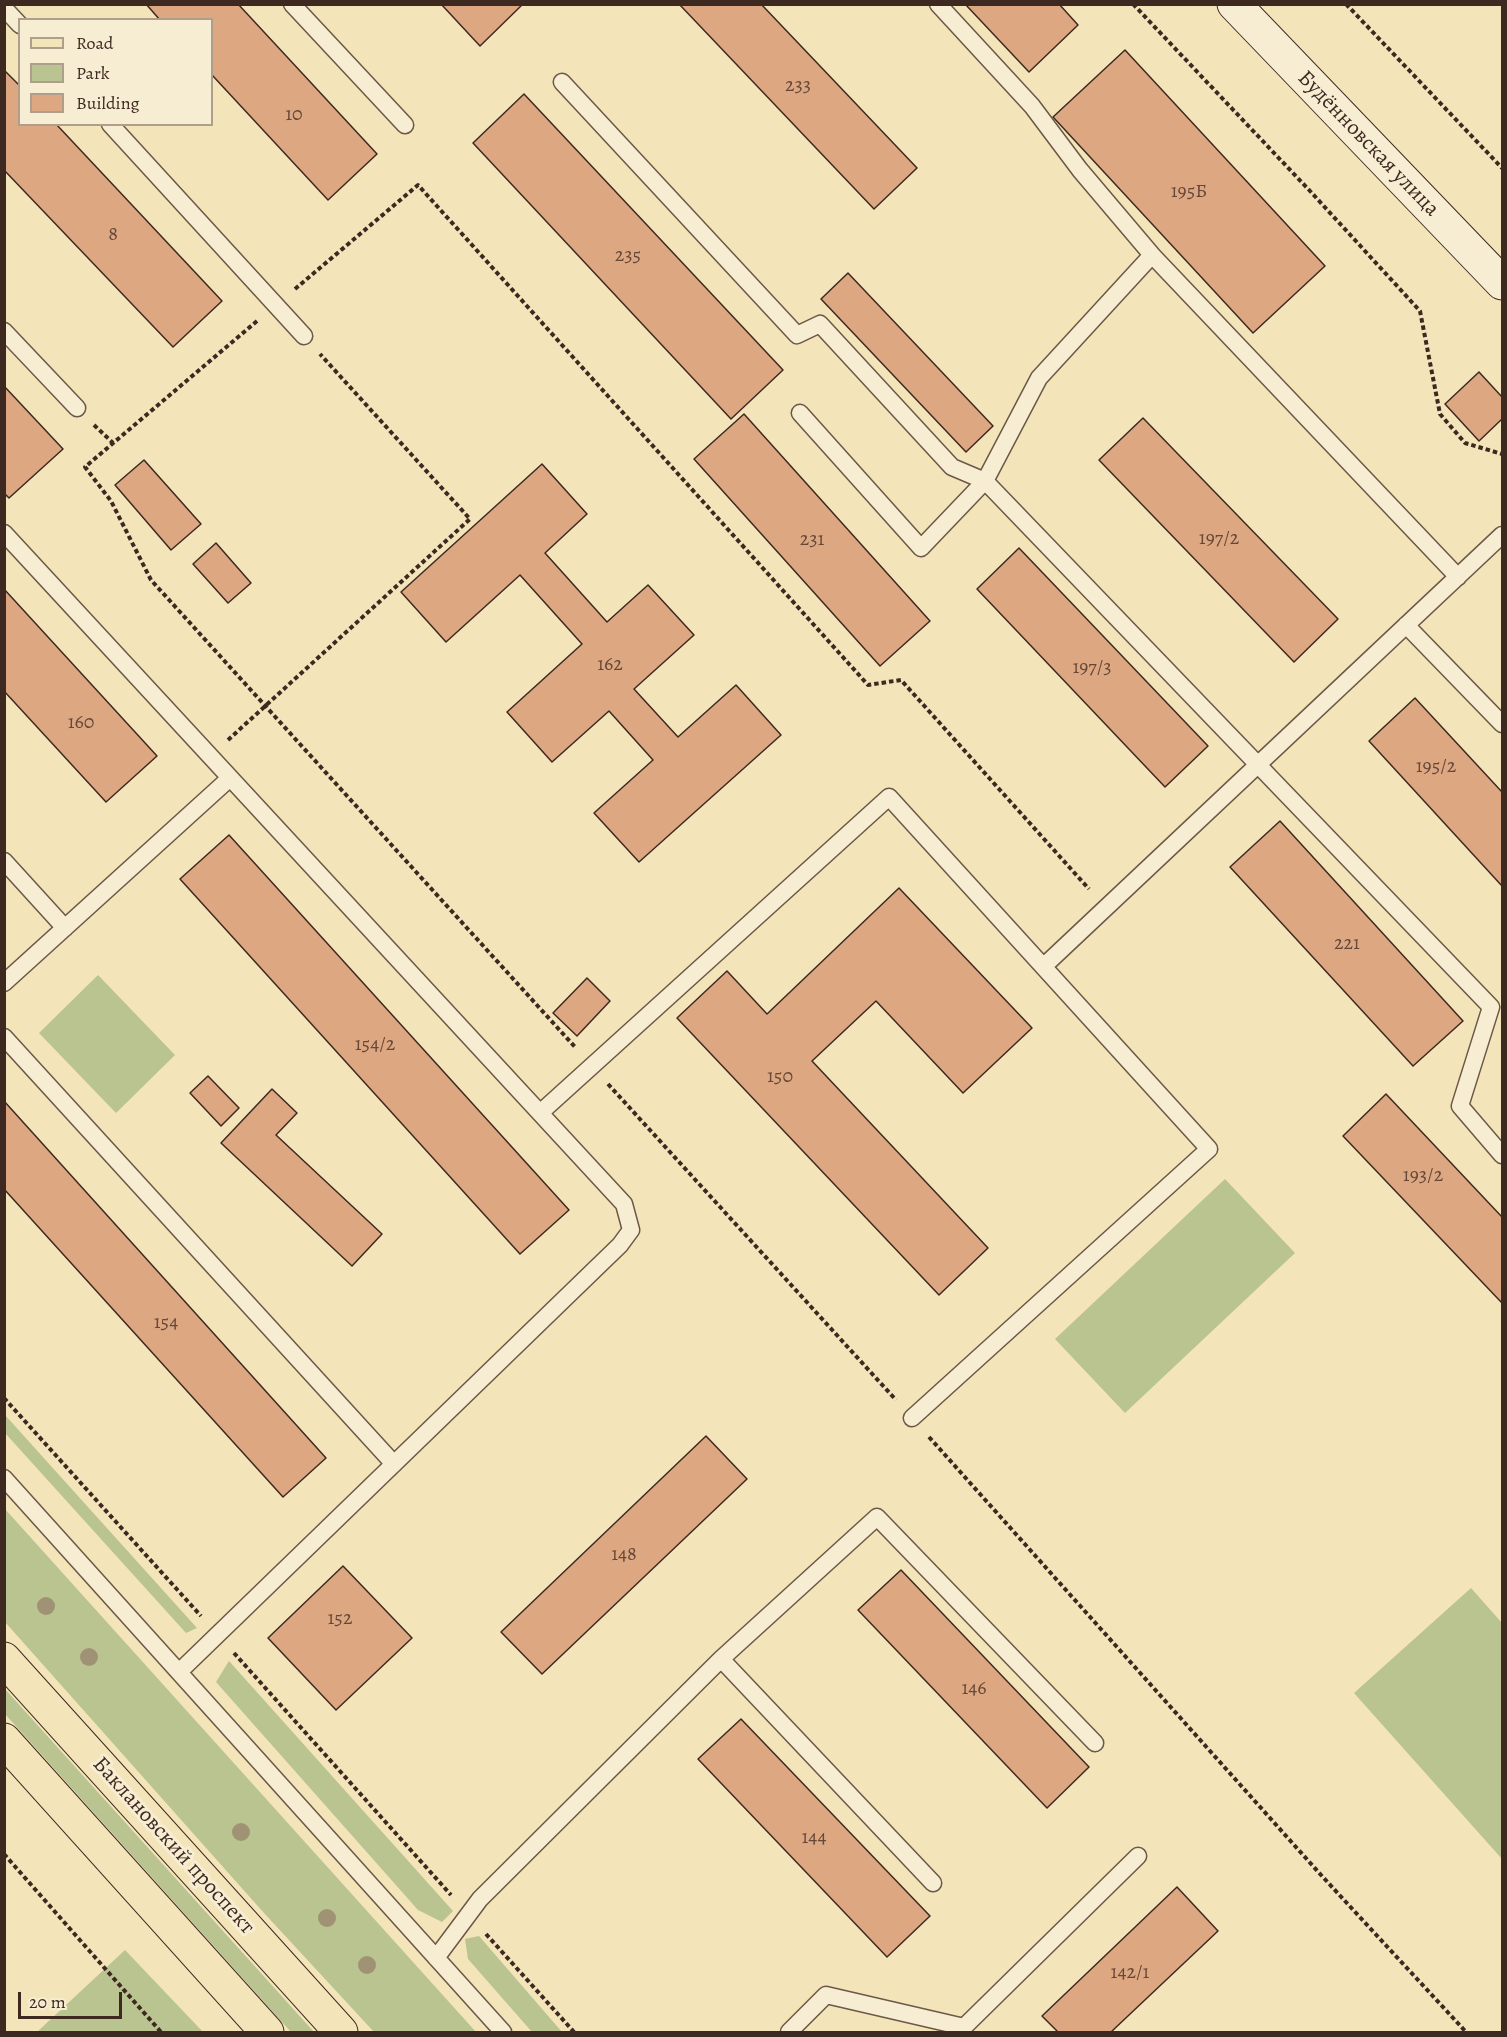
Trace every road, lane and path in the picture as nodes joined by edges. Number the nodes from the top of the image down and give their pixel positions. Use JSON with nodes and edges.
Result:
{"nodes":[{"id":1,"x":292,"y":4,"type":"edge"},
{"id":2,"x":938,"y":4,"type":"edge"},
{"id":3,"x":1133,"y":4,"type":"edge"},
{"id":4,"x":1234,"y":4,"type":"edge"},
{"id":5,"x":1346,"y":4,"type":"edge"},
{"id":6,"x":4,"y":8,"type":"edge"},
{"id":7,"x":18,"y":23,"type":"edge"},
{"id":8,"x":562,"y":82,"type":"dead end"},
{"id":9,"x":405,"y":125,"type":"dead end"},
{"id":10,"x":112,"y":126,"type":"edge"},
{"id":11,"x":1503,"y":168,"type":"edge"},
{"id":12,"x":1152,"y":255,"type":"junction"},
{"id":13,"x":1503,"y":283,"type":"edge"},
{"id":14,"x":4,"y":331,"type":"edge"},
{"id":15,"x":304,"y":336,"type":"joint"},
{"id":16,"x":77,"y":408,"type":"dead end"},
{"id":17,"x":800,"y":413,"type":"dead end"},
{"id":18,"x":1503,"y":454,"type":"edge"},
{"id":19,"x":985,"y":481,"type":"junction"},
{"id":20,"x":4,"y":533,"type":"edge"},
{"id":21,"x":1503,"y":535,"type":"edge"},
{"id":22,"x":1458,"y":577,"type":"junction"},
{"id":23,"x":1406,"y":625,"type":"junction"},
{"id":24,"x":1503,"y":724,"type":"edge"},
{"id":25,"x":210,"y":756,"type":"junction"},
{"id":26,"x":1259,"y":764,"type":"junction"},
{"id":27,"x":230,"y":778,"type":"junction"},
{"id":28,"x":4,"y":861,"type":"edge"},
{"id":29,"x":65,"y":928,"type":"junction"},
{"id":30,"x":1044,"y":966,"type":"junction"},
{"id":31,"x":4,"y":983,"type":"edge"},
{"id":32,"x":4,"y":1037,"type":"edge"},
{"id":33,"x":540,"y":1113,"type":"junction"},
{"id":34,"x":1503,"y":1155,"type":"edge"},
{"id":35,"x":4,"y":1398,"type":"edge"},
{"id":36,"x":912,"y":1419,"type":"dead end"},
{"id":37,"x":394,"y":1464,"type":"junction"},
{"id":38,"x":4,"y":1478,"type":"edge"},
{"id":39,"x":217,"y":1635,"type":"junction"},
{"id":40,"x":4,"y":1659,"type":"edge"},
{"id":41,"x":721,"y":1659,"type":"junction"},
{"id":42,"x":179,"y":1672,"type":"junction"},
{"id":43,"x":4,"y":1740,"type":"edge"},
{"id":44,"x":1095,"y":1743,"type":"dead end"},
{"id":45,"x":4,"y":1854,"type":"edge"},
{"id":46,"x":1138,"y":1856,"type":"dead end"},
{"id":47,"x":933,"y":1883,"type":"dead end"},
{"id":48,"x":468,"y":1914,"type":"junction"},
{"id":49,"x":436,"y":1958,"type":"junction"},
{"id":50,"x":160,"y":2032,"type":"edge"},
{"id":51,"x":267,"y":2032,"type":"edge"},
{"id":52,"x":341,"y":2032,"type":"edge"},
{"id":53,"x":503,"y":2032,"type":"edge"},
{"id":54,"x":574,"y":2032,"type":"edge"},
{"id":55,"x":789,"y":2032,"type":"edge"}],
"edges":[{"from":1,"to":9,"type":"lane"},
{"from":2,"to":12,"type":"lane"},
{"from":3,"to":18,"type":"path"},
{"from":4,"to":13,"type":"main road","name":"Будённовская улица"},
{"from":5,"to":11,"type":"path"},
{"from":6,"to":7,"type":"lane"},
{"from":8,"to":19,"type":"lane"},
{"from":10,"to":15,"type":"lane"},
{"from":12,"to":19,"type":"lane"},
{"from":12,"to":22,"type":"lane"},
{"from":14,"to":16,"type":"lane"},
{"from":15,"to":25,"type":"path"},
{"from":17,"to":19,"type":"lane"},
{"from":19,"to":26,"type":"lane"},
{"from":20,"to":25,"type":"lane"},
{"from":21,"to":22,"type":"lane"},
{"from":22,"to":23,"type":"lane"},
{"from":23,"to":24,"type":"lane"},
{"from":23,"to":26,"type":"lane"},
{"from":25,"to":27,"type":"lane"},
{"from":26,"to":30,"type":"lane"},
{"from":26,"to":34,"type":"lane"},
{"from":27,"to":29,"type":"lane"},
{"from":27,"to":33,"type":"lane"},
{"from":28,"to":29,"type":"lane"},
{"from":29,"to":31,"type":"lane"},
{"from":30,"to":33,"type":"lane"},
{"from":30,"to":36,"type":"lane"},
{"from":32,"to":37,"type":"lane"},
{"from":33,"to":37,"type":"lane"},
{"from":35,"to":39,"type":"path"},
{"from":37,"to":39,"type":"lane"},
{"from":38,"to":42,"type":"lane"},
{"from":39,"to":42,"type":"lane"},
{"from":39,"to":48,"type":"path"},
{"from":40,"to":52,"type":"main road","name":"Баклановский проспект"},
{"from":41,"to":44,"type":"lane"},
{"from":41,"to":47,"type":"lane"},
{"from":41,"to":48,"type":"lane"},
{"from":42,"to":49,"type":"lane"},
{"from":43,"to":51,"type":"main road"},
{"from":45,"to":50,"type":"path"},
{"from":46,"to":55,"type":"lane"},
{"from":48,"to":49,"type":"lane"},
{"from":48,"to":54,"type":"path"},
{"from":49,"to":53,"type":"lane"}]}
